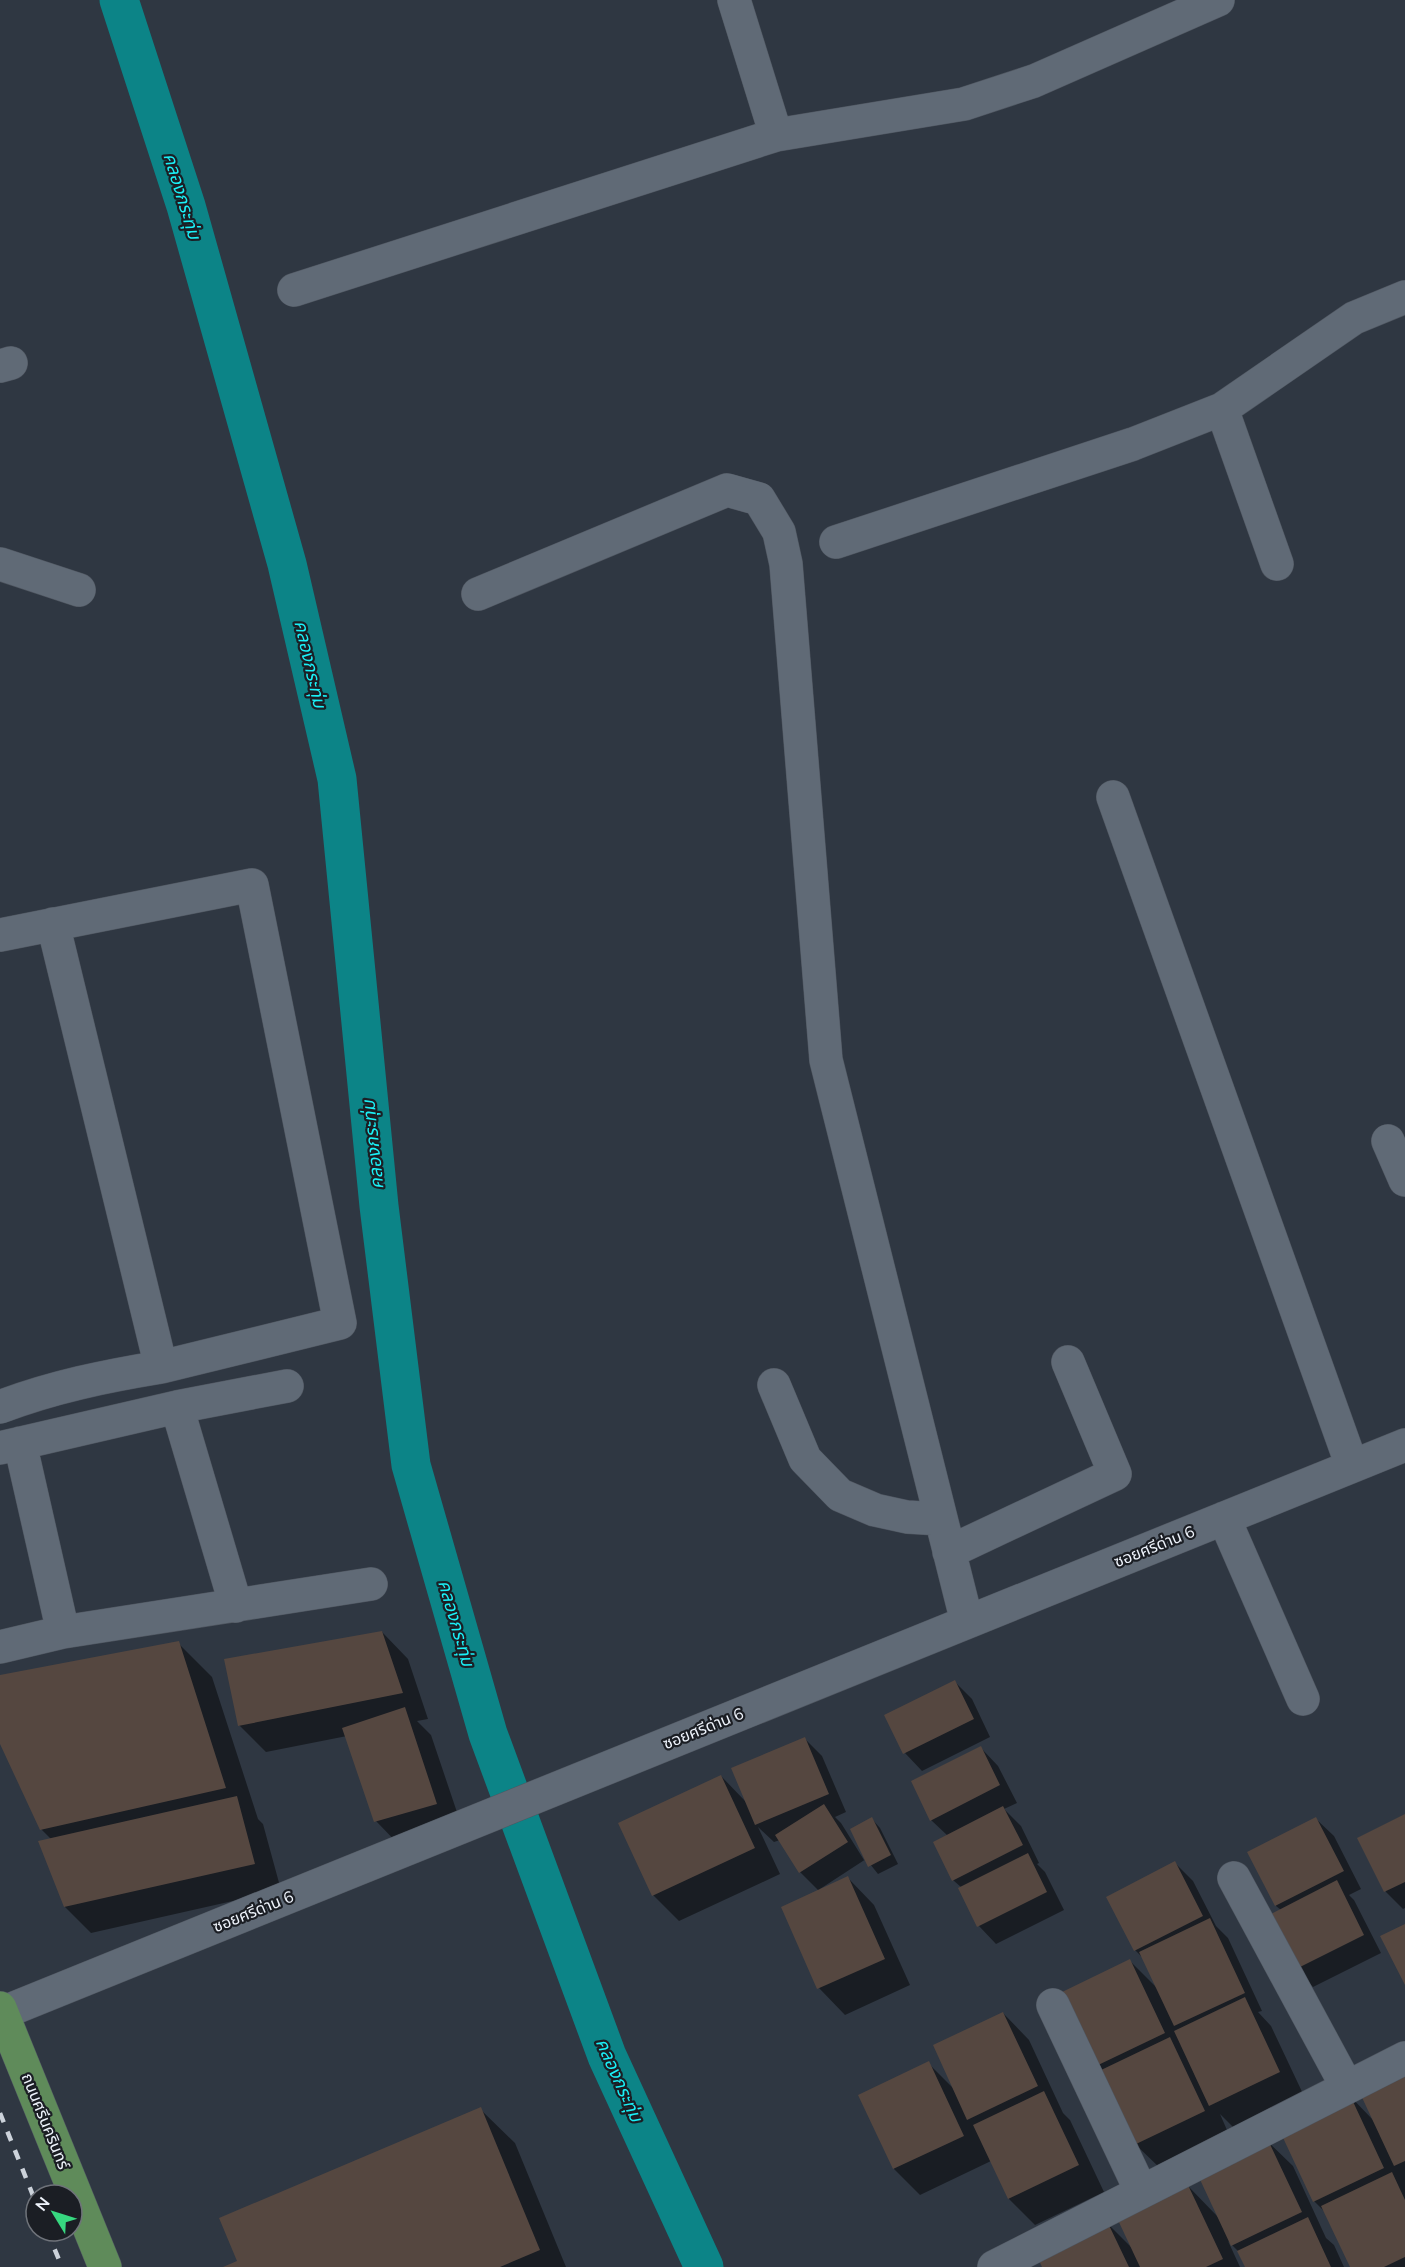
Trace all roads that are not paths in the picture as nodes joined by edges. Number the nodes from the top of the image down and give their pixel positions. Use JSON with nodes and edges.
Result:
{"nodes":[{"id":1,"x":734,"y":0,"type":"edge"},
{"id":2,"x":1218,"y":0,"type":"edge"},
{"id":3,"x":776,"y":135,"type":"junction"},
{"id":4,"x":294,"y":291,"type":"dead end"},
{"id":5,"x":1405,"y":297,"type":"edge"},
{"id":6,"x":1222,"y":409,"type":"junction"},
{"id":7,"x":836,"y":542,"type":"dead end"},
{"id":8,"x":0,"y":564,"type":"edge"},
{"id":9,"x":1277,"y":564,"type":"dead end"},
{"id":10,"x":79,"y":590,"type":"dead end"},
{"id":11,"x":478,"y":594,"type":"dead end"},
{"id":12,"x":1113,"y":797,"type":"dead end"},
{"id":13,"x":53,"y":924,"type":"junction"},
{"id":14,"x":0,"y":935,"type":"edge"},
{"id":15,"x":1388,"y":1141,"type":"dead end"},
{"id":16,"x":1405,"y":1180,"type":"edge"},
{"id":17,"x":1068,"y":1362,"type":"dead end"},
{"id":18,"x":161,"y":1367,"type":"junction"},
{"id":19,"x":774,"y":1385,"type":"dead end"},
{"id":20,"x":287,"y":1386,"type":"dead end"},
{"id":21,"x":0,"y":1407,"type":"edge"},
{"id":22,"x":177,"y":1407,"type":"junction"},
{"id":23,"x":10,"y":1445,"type":"edge"},
{"id":24,"x":1405,"y":1445,"type":"edge"},
{"id":25,"x":1352,"y":1466,"type":"junction"},
{"id":26,"x":1224,"y":1518,"type":"junction"},
{"id":27,"x":941,"y":1519,"type":"junction"},
{"id":28,"x":949,"y":1552,"type":"junction"},
{"id":29,"x":371,"y":1584,"type":"dead end"},
{"id":30,"x":236,"y":1606,"type":"junction"},
{"id":31,"x":967,"y":1622,"type":"junction"},
{"id":32,"x":63,"y":1632,"type":"junction"},
{"id":33,"x":0,"y":1647,"type":"edge"},
{"id":34,"x":1303,"y":1699,"type":"dead end"},
{"id":35,"x":1234,"y":1878,"type":"dead end"},
{"id":36,"x":1053,"y":2005,"type":"dead end"},
{"id":37,"x":1,"y":2011,"type":"edge"},
{"id":38,"x":1405,"y":2058,"type":"edge"},
{"id":39,"x":1347,"y":2087,"type":"junction"},
{"id":40,"x":1141,"y":2191,"type":"junction"},
{"id":41,"x":105,"y":2267,"type":"edge"},
{"id":42,"x":994,"y":2267,"type":"edge"}],
"edges":[{"from":1,"to":3,"type":"street"},
{"from":2,"to":3,"type":"street"},
{"from":3,"to":4,"type":"street"},
{"from":5,"to":6,"type":"street"},
{"from":6,"to":7,"type":"street"},
{"from":6,"to":9,"type":"street"},
{"from":8,"to":10,"type":"street"},
{"from":11,"to":27,"type":"street"},
{"from":12,"to":25,"type":"street"},
{"from":13,"to":14,"type":"street"},
{"from":13,"to":18,"type":"street"},
{"from":13,"to":18,"type":"street"},
{"from":15,"to":16,"type":"street"},
{"from":17,"to":28,"type":"street"},
{"from":18,"to":21,"type":"street"},
{"from":19,"to":27,"type":"street"},
{"from":20,"to":22,"type":"street"},
{"from":22,"to":23,"type":"street"},
{"from":22,"to":30,"type":"street"},
{"from":23,"to":32,"type":"street"},
{"from":24,"to":25,"type":"street","name":"ซอยศรีด่าน 6"},
{"from":25,"to":26,"type":"street","name":"ซอยศรีด่าน 6"},
{"from":26,"to":31,"type":"street","name":"ซอยศรีด่าน 6"},
{"from":26,"to":34,"type":"street"},
{"from":27,"to":28,"type":"street"},
{"from":28,"to":31,"type":"street"},
{"from":29,"to":30,"type":"street"},
{"from":30,"to":32,"type":"street"},
{"from":31,"to":37,"type":"street","name":"ซอยศรีด่าน 6"},
{"from":32,"to":33,"type":"street"},
{"from":35,"to":39,"type":"street"},
{"from":36,"to":40,"type":"street"},
{"from":37,"to":41,"type":"main road","name":"ถนนศรีนครินทร์"},
{"from":38,"to":39,"type":"street"},
{"from":39,"to":40,"type":"street"},
{"from":40,"to":42,"type":"street"}]}
